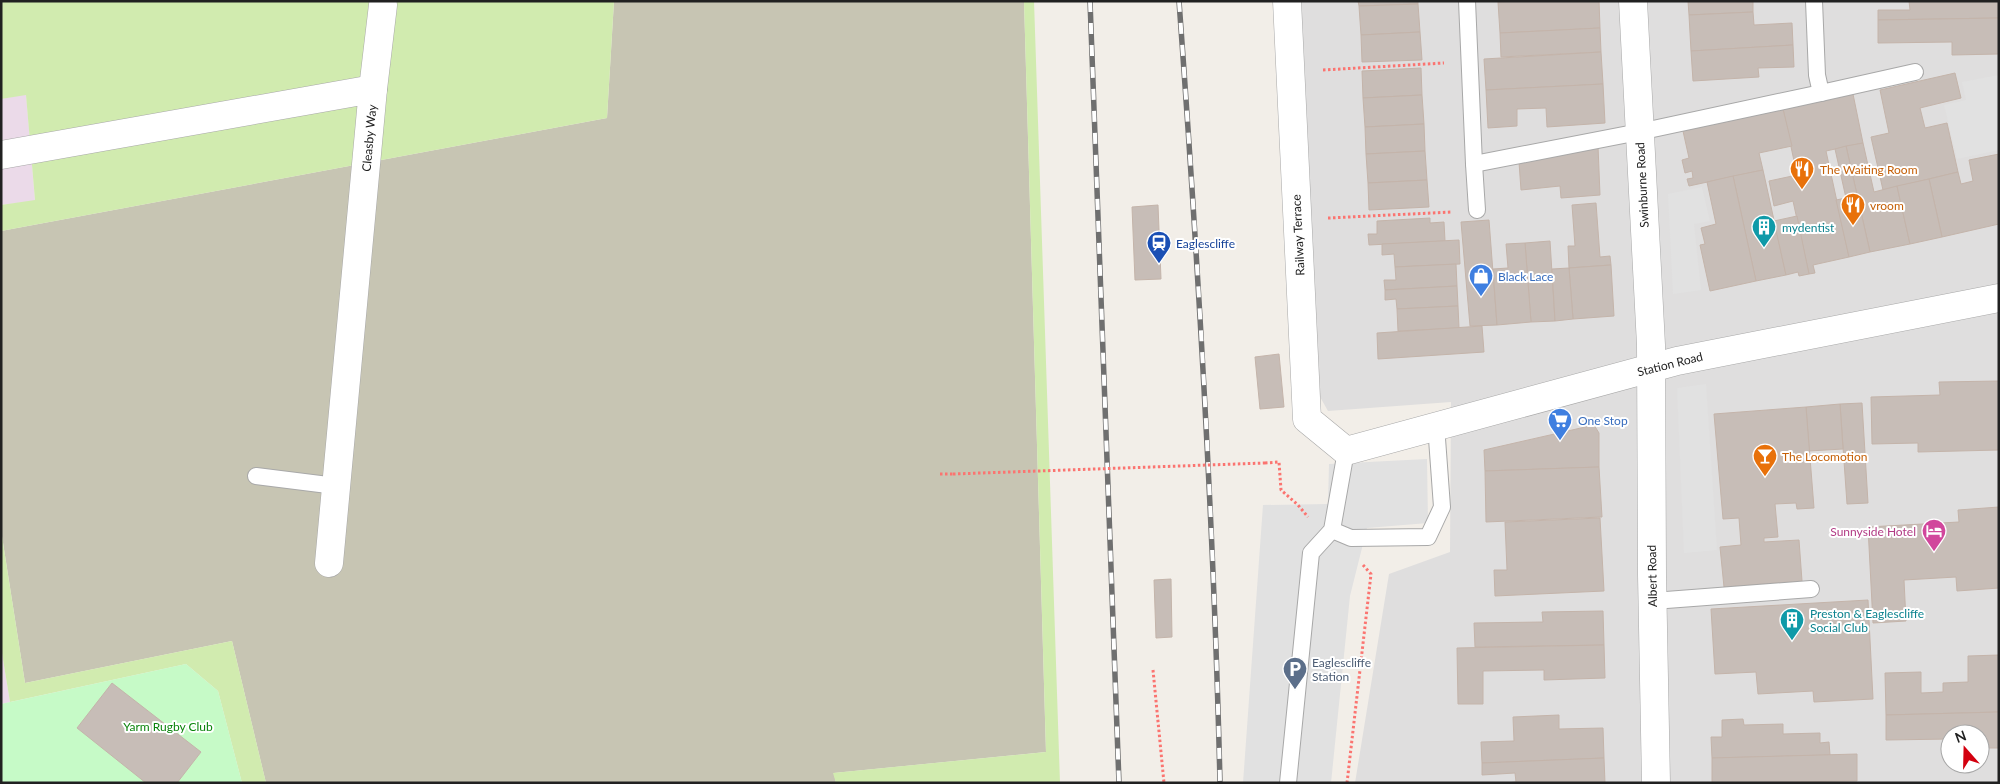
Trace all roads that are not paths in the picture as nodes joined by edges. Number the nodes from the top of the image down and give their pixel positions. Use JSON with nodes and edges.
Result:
{"nodes":[{"id":1,"x":1287,"y":1,"type":"edge"},
{"id":2,"x":1467,"y":1,"type":"edge"},
{"id":3,"x":1633,"y":1,"type":"edge"},
{"id":4,"x":1814,"y":1,"type":"edge"},
{"id":5,"x":383,"y":5,"type":"dead end"},
{"id":6,"x":1915,"y":72,"type":"dead end"},
{"id":7,"x":373,"y":89,"type":"junction"},
{"id":8,"x":1821,"y":93,"type":"junction"},
{"id":9,"x":1639,"y":132,"type":"junction"},
{"id":10,"x":1,"y":155,"type":"edge"},
{"id":11,"x":1474,"y":164,"type":"junction"},
{"id":12,"x":1477,"y":210,"type":"road end"},
{"id":13,"x":1999,"y":298,"type":"edge"},
{"id":14,"x":1651,"y":369,"type":"junction"},
{"id":15,"x":1436,"y":425,"type":"junction"},
{"id":16,"x":1346,"y":451,"type":"junction"},
{"id":17,"x":256,"y":476,"type":"dead end"},
{"id":18,"x":336,"y":486,"type":"junction"},
{"id":19,"x":1328,"y":534,"type":"junction"},
{"id":20,"x":329,"y":563,"type":"dead end"},
{"id":21,"x":1811,"y":589,"type":"dead end"},
{"id":22,"x":1653,"y":602,"type":"junction"},
{"id":23,"x":1288,"y":783,"type":"edge"},
{"id":24,"x":1656,"y":783,"type":"edge"}],
"edges":[{"from":1,"to":16,"type":"street","name":"Railway Terrace"},
{"from":2,"to":11,"type":"lane"},
{"from":3,"to":9,"type":"street","name":"Swinburne Road"},
{"from":4,"to":8,"type":"lane"},
{"from":5,"to":7,"type":"street"},
{"from":6,"to":8,"type":"lane"},
{"from":7,"to":10,"type":"street","name":"Cleasby Way"},
{"from":7,"to":18,"type":"street","name":"Cleasby Way"},
{"from":8,"to":9,"type":"lane"},
{"from":9,"to":11,"type":"lane"},
{"from":9,"to":14,"type":"street","name":"Swinburne Road"},
{"from":11,"to":12,"type":"lane"},
{"from":13,"to":14,"type":"street","name":"Station Road"},
{"from":14,"to":15,"type":"street","name":"Station Road"},
{"from":14,"to":22,"type":"street","name":"Albert Road"},
{"from":15,"to":16,"type":"street","name":"Station Road"},
{"from":15,"to":19,"type":"lane"},
{"from":16,"to":19,"type":"lane"},
{"from":17,"to":18,"type":"lane"},
{"from":18,"to":20,"type":"street","name":"Cleasby Way"},
{"from":19,"to":23,"type":"lane"},
{"from":21,"to":22,"type":"lane"},
{"from":22,"to":24,"type":"street","name":"Albert Road"}]}
